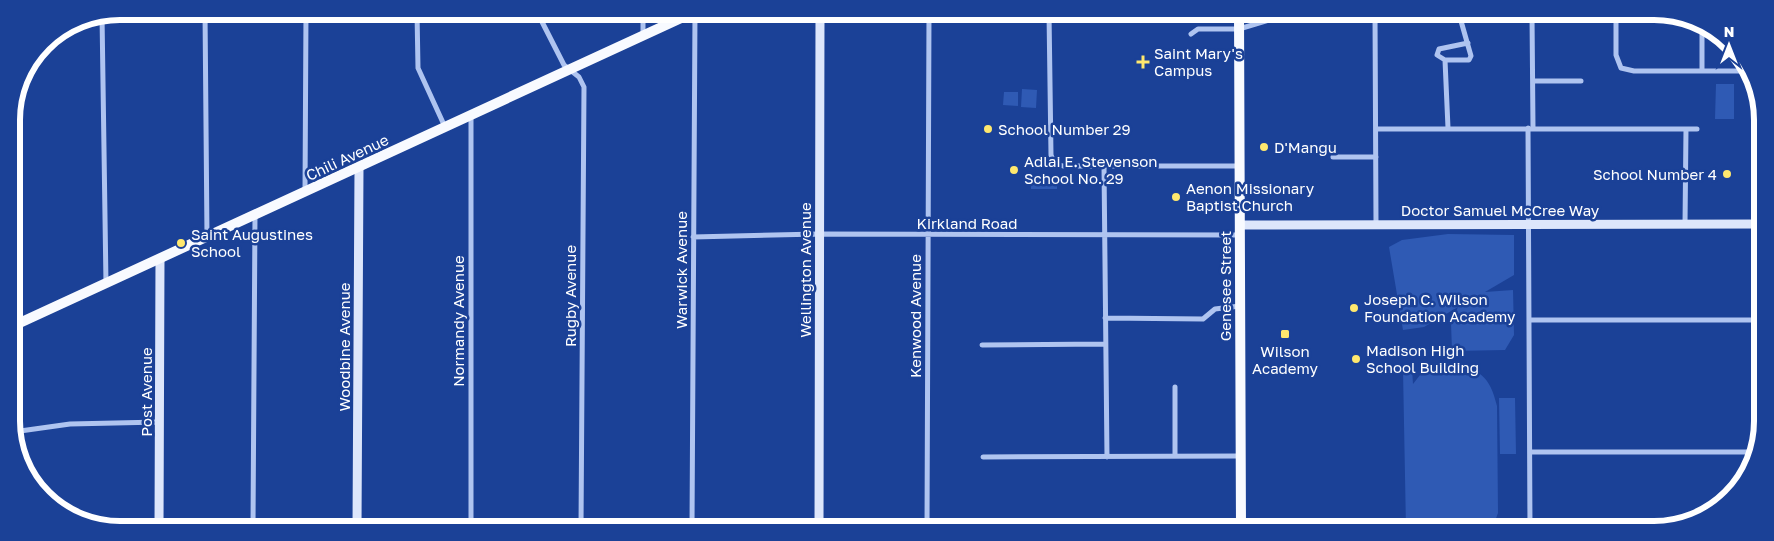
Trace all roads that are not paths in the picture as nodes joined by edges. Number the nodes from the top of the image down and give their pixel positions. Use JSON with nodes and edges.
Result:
{"nodes":[{"id":1,"x":205,"y":20,"type":"edge"},
{"id":2,"x":306,"y":20,"type":"edge"},
{"id":3,"x":418,"y":20,"type":"edge"},
{"id":4,"x":542,"y":20,"type":"edge"},
{"id":5,"x":643,"y":20,"type":"edge"},
{"id":6,"x":678,"y":20,"type":"edge"},
{"id":7,"x":694,"y":20,"type":"edge"},
{"id":8,"x":820,"y":20,"type":"edge"},
{"id":9,"x":929,"y":20,"type":"edge"},
{"id":10,"x":1049,"y":20,"type":"edge"},
{"id":11,"x":1239,"y":20,"type":"edge"},
{"id":12,"x":1269,"y":20,"type":"edge"},
{"id":13,"x":1375,"y":20,"type":"edge"},
{"id":14,"x":1461,"y":20,"type":"edge"},
{"id":15,"x":1532,"y":20,"type":"edge"},
{"id":16,"x":1616,"y":20,"type":"edge"},
{"id":17,"x":102,"y":22,"type":"edge"},
{"id":18,"x":1239,"y":29,"type":"junction"},
{"id":19,"x":1702,"y":32,"type":"edge"},
{"id":20,"x":1191,"y":34,"type":"dead end"},
{"id":21,"x":643,"y":35,"type":"junction"},
{"id":22,"x":1468,"y":43,"type":"junction"},
{"id":23,"x":1445,"y":60,"type":"junction"},
{"id":24,"x":571,"y":68,"type":"junction"},
{"id":25,"x":1702,"y":71,"type":"junction"},
{"id":26,"x":1741,"y":71,"type":"edge"},
{"id":27,"x":1533,"y":81,"type":"junction"},
{"id":28,"x":1581,"y":81,"type":"dead end"},
{"id":29,"x":471,"y":116,"type":"junction"},
{"id":30,"x":445,"y":127,"type":"junction"},
{"id":31,"x":1448,"y":128,"type":"junction"},
{"id":32,"x":1531,"y":128,"type":"junction"},
{"id":33,"x":1376,"y":129,"type":"junction"},
{"id":34,"x":1686,"y":129,"type":"junction"},
{"id":35,"x":1697,"y":129,"type":"dead end"},
{"id":36,"x":1333,"y":157,"type":"dead end"},
{"id":37,"x":1376,"y":157,"type":"junction"},
{"id":38,"x":1104,"y":166,"type":"junction"},
{"id":39,"x":1240,"y":166,"type":"junction"},
{"id":40,"x":359,"y":168,"type":"junction"},
{"id":41,"x":306,"y":192,"type":"junction"},
{"id":42,"x":255,"y":215,"type":"junction"},
{"id":43,"x":1376,"y":224,"type":"junction"},
{"id":44,"x":1529,"y":224,"type":"junction"},
{"id":45,"x":1685,"y":224,"type":"junction"},
{"id":46,"x":1754,"y":224,"type":"edge"},
{"id":47,"x":1240,"y":230,"type":"junction"},
{"id":48,"x":819,"y":234,"type":"junction"},
{"id":49,"x":1105,"y":235,"type":"junction"},
{"id":50,"x":927,"y":236,"type":"junction"},
{"id":51,"x":207,"y":237,"type":"junction"},
{"id":52,"x":693,"y":237,"type":"junction"},
{"id":53,"x":160,"y":259,"type":"junction"},
{"id":54,"x":106,"y":284,"type":"junction"},
{"id":55,"x":1240,"y":306,"type":"junction"},
{"id":56,"x":1105,"y":318,"type":"junction"},
{"id":57,"x":1529,"y":320,"type":"junction"},
{"id":58,"x":1754,"y":320,"type":"edge"},
{"id":59,"x":20,"y":323,"type":"edge"},
{"id":60,"x":1105,"y":344,"type":"junction"},
{"id":61,"x":982,"y":345,"type":"dead end"},
{"id":62,"x":1175,"y":387,"type":"dead end"},
{"id":63,"x":160,"y":422,"type":"junction"},
{"id":64,"x":21,"y":431,"type":"edge"},
{"id":65,"x":1530,"y":452,"type":"junction"},
{"id":66,"x":1749,"y":452,"type":"edge"},
{"id":67,"x":1107,"y":456,"type":"junction"},
{"id":68,"x":1175,"y":456,"type":"junction"},
{"id":69,"x":1241,"y":456,"type":"junction"},
{"id":70,"x":983,"y":457,"type":"dead end"},
{"id":71,"x":159,"y":521,"type":"edge"},
{"id":72,"x":253,"y":521,"type":"edge"},
{"id":73,"x":357,"y":521,"type":"edge"},
{"id":74,"x":471,"y":521,"type":"edge"},
{"id":75,"x":581,"y":521,"type":"edge"},
{"id":76,"x":692,"y":521,"type":"edge"},
{"id":77,"x":819,"y":521,"type":"edge"},
{"id":78,"x":927,"y":521,"type":"edge"},
{"id":79,"x":1241,"y":521,"type":"edge"},
{"id":80,"x":1530,"y":521,"type":"edge"}],
"edges":[{"from":1,"to":51,"type":"street"},
{"from":2,"to":41,"type":"street"},
{"from":3,"to":30,"type":"street"},
{"from":4,"to":24,"type":"street","name":"Rugby Avenue"},
{"from":5,"to":21,"type":"street"},
{"from":6,"to":21,"type":"main road","name":"Chili Avenue"},
{"from":7,"to":52,"type":"street","name":"Warwick Avenue"},
{"from":8,"to":48,"type":"street","name":"Wellington Avenue"},
{"from":9,"to":50,"type":"street","name":"Kenwood Avenue"},
{"from":10,"to":38,"type":"street"},
{"from":11,"to":18,"type":"main road","name":"Genesee Street"},
{"from":12,"to":18,"type":"street"},
{"from":13,"to":33,"type":"street"},
{"from":14,"to":22,"type":"street"},
{"from":15,"to":27,"type":"street"},
{"from":16,"to":25,"type":"street"},
{"from":17,"to":54,"type":"street"},
{"from":18,"to":20,"type":"street"},
{"from":18,"to":39,"type":"main road","name":"Genesee Street"},
{"from":19,"to":25,"type":"street"},
{"from":21,"to":24,"type":"main road","name":"Chili Avenue"},
{"from":22,"to":23,"type":"street"},
{"from":22,"to":23,"type":"street"},
{"from":23,"to":31,"type":"street"},
{"from":24,"to":29,"type":"main road","name":"Chili Avenue"},
{"from":24,"to":75,"type":"street","name":"Rugby Avenue"},
{"from":25,"to":26,"type":"street"},
{"from":27,"to":28,"type":"street"},
{"from":27,"to":32,"type":"street"},
{"from":29,"to":30,"type":"main road","name":"Chili Avenue"},
{"from":29,"to":74,"type":"street","name":"Normandy Avenue"},
{"from":30,"to":40,"type":"main road","name":"Chili Avenue"},
{"from":31,"to":32,"type":"street"},
{"from":31,"to":33,"type":"street"},
{"from":32,"to":34,"type":"street"},
{"from":32,"to":44,"type":"street"},
{"from":33,"to":37,"type":"street"},
{"from":34,"to":35,"type":"street"},
{"from":34,"to":45,"type":"street"},
{"from":36,"to":37,"type":"street"},
{"from":37,"to":43,"type":"street"},
{"from":38,"to":39,"type":"street"},
{"from":38,"to":49,"type":"street"},
{"from":39,"to":47,"type":"main road","name":"Genesee Street"},
{"from":40,"to":41,"type":"main road","name":"Chili Avenue"},
{"from":40,"to":73,"type":"street","name":"Woodbine Avenue"},
{"from":41,"to":42,"type":"main road","name":"Chili Avenue"},
{"from":42,"to":51,"type":"main road","name":"Chili Avenue"},
{"from":42,"to":72,"type":"street"},
{"from":43,"to":44,"type":"street","name":"Doctor Samuel McCree Way"},
{"from":43,"to":47,"type":"street","name":"Doctor Samuel McCree Way"},
{"from":44,"to":45,"type":"street","name":"Doctor Samuel McCree Way"},
{"from":44,"to":57,"type":"street"},
{"from":45,"to":46,"type":"street","name":"Doctor Samuel McCree Way"},
{"from":47,"to":49,"type":"street","name":"Kirkland Road"},
{"from":47,"to":55,"type":"main road","name":"Genesee Street"},
{"from":48,"to":50,"type":"street","name":"Kirkland Road"},
{"from":48,"to":52,"type":"street","name":"Kirkland Road"},
{"from":48,"to":77,"type":"street","name":"Wellington Avenue"},
{"from":49,"to":50,"type":"street","name":"Kirkland Road"},
{"from":49,"to":56,"type":"street"},
{"from":50,"to":78,"type":"street","name":"Kenwood Avenue"},
{"from":51,"to":53,"type":"main road","name":"Chili Avenue"},
{"from":52,"to":76,"type":"street","name":"Warwick Avenue"},
{"from":53,"to":54,"type":"main road","name":"Chili Avenue"},
{"from":53,"to":63,"type":"street","name":"Post Avenue"},
{"from":54,"to":59,"type":"main road","name":"Chili Avenue"},
{"from":55,"to":56,"type":"street"},
{"from":55,"to":69,"type":"main road","name":"Genesee Street"},
{"from":56,"to":60,"type":"street"},
{"from":57,"to":58,"type":"street"},
{"from":57,"to":65,"type":"street"},
{"from":60,"to":61,"type":"street"},
{"from":60,"to":67,"type":"street"},
{"from":62,"to":68,"type":"street"},
{"from":63,"to":64,"type":"street"},
{"from":63,"to":71,"type":"street","name":"Post Avenue"},
{"from":65,"to":66,"type":"street"},
{"from":65,"to":80,"type":"street"},
{"from":67,"to":68,"type":"street"},
{"from":67,"to":70,"type":"street"},
{"from":68,"to":69,"type":"street"},
{"from":69,"to":79,"type":"main road","name":"Genesee Street"}]}
